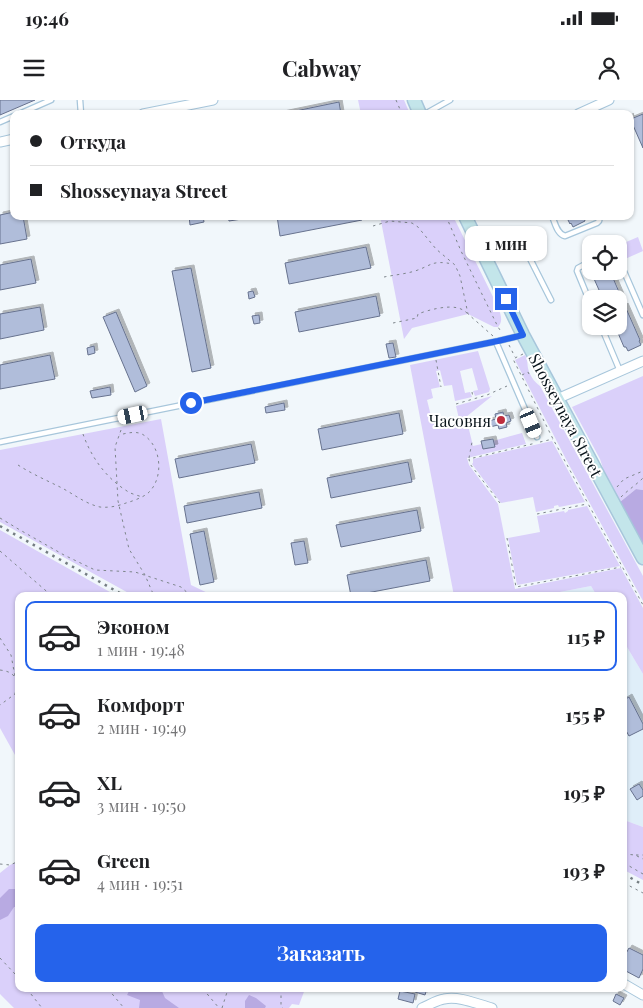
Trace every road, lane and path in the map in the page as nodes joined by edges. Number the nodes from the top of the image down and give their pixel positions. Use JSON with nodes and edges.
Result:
{"nodes":[{"id":1,"x":51,"y":100,"type":"edge"},
{"id":2,"x":211,"y":100,"type":"edge"},
{"id":3,"x":450,"y":100,"type":"edge"},
{"id":4,"x":609,"y":100,"type":"edge"},
{"id":5,"x":28,"y":110,"type":"edge"},
{"id":6,"x":162,"y":110,"type":"edge"},
{"id":7,"x":433,"y":110,"type":"edge"},
{"id":8,"x":588,"y":110,"type":"edge"},
{"id":9,"x":448,"y":220,"type":"edge"},
{"id":10,"x":467,"y":220,"type":"edge"},
{"id":11,"x":554,"y":220,"type":"edge"},
{"id":12,"x":600,"y":220,"type":"edge"},
{"id":13,"x":374,"y":226,"type":"dead end"},
{"id":14,"x":481,"y":250,"type":"junction"},
{"id":15,"x":455,"y":265,"type":"junction"},
{"id":16,"x":582,"y":266,"type":"edge"},
{"id":17,"x":384,"y":277,"type":"dead end"},
{"id":18,"x":627,"y":278,"type":"edge"},
{"id":19,"x":585,"y":290,"type":"edge"},
{"id":20,"x":551,"y":300,"type":"dead end"},
{"id":21,"x":643,"y":313,"type":"edge"},
{"id":22,"x":468,"y":314,"type":"junction"},
{"id":23,"x":393,"y":323,"type":"dead end"},
{"id":24,"x":523,"y":335,"type":"junction"},
{"id":25,"x":605,"y":335,"type":"edge"},
{"id":26,"x":506,"y":339,"type":"junction"},
{"id":27,"x":497,"y":341,"type":"junction"},
{"id":28,"x":527,"y":352,"type":"dead end"},
{"id":29,"x":434,"y":354,"type":"junction"},
{"id":30,"x":515,"y":358,"type":"junction"},
{"id":31,"x":643,"y":361,"type":"edge"},
{"id":32,"x":620,"y":371,"type":"junction"},
{"id":33,"x":521,"y":376,"type":"junction"},
{"id":34,"x":530,"y":376,"type":"dead end"},
{"id":35,"x":441,"y":387,"type":"dead end"},
{"id":36,"x":505,"y":387,"type":"dead end"},
{"id":37,"x":472,"y":392,"type":"dead end"},
{"id":38,"x":474,"y":399,"type":"junction"},
{"id":39,"x":557,"y":399,"type":"junction"},
{"id":40,"x":456,"y":404,"type":"dead end"},
{"id":41,"x":121,"y":430,"type":"dead end"},
{"id":42,"x":83,"y":434,"type":"dead end"},
{"id":43,"x":119,"y":434,"type":"junction"},
{"id":44,"x":537,"y":437,"type":"dead end"},
{"id":45,"x":553,"y":439,"type":"junction"},
{"id":46,"x":0,"y":442,"type":"edge"},
{"id":47,"x":472,"y":442,"type":"dead end"},
{"id":48,"x":468,"y":459,"type":"junction"},
{"id":49,"x":18,"y":465,"type":"dead end"},
{"id":50,"x":643,"y":471,"type":"edge"},
{"id":51,"x":643,"y":478,"type":"edge"},
{"id":52,"x":118,"y":484,"type":"junction"},
{"id":53,"x":142,"y":497,"type":"junction"},
{"id":54,"x":613,"y":502,"type":"junction"},
{"id":55,"x":500,"y":503,"type":"dead end"},
{"id":56,"x":587,"y":504,"type":"junction"},
{"id":57,"x":119,"y":505,"type":"junction"},
{"id":58,"x":537,"y":514,"type":"dead end"},
{"id":59,"x":0,"y":518,"type":"edge"},
{"id":60,"x":507,"y":538,"type":"dead end"},
{"id":61,"x":0,"y":551,"type":"edge"},
{"id":62,"x":643,"y":558,"type":"edge"},
{"id":63,"x":622,"y":566,"type":"junction"},
{"id":64,"x":145,"y":575,"type":"junction"},
{"id":65,"x":47,"y":592,"type":"edge"},
{"id":66,"x":152,"y":592,"type":"edge"},
{"id":67,"x":187,"y":592,"type":"edge"},
{"id":68,"x":643,"y":605,"type":"edge"},
{"id":69,"x":0,"y":638,"type":"edge"},
{"id":70,"x":0,"y":670,"type":"edge"},
{"id":71,"x":15,"y":678,"type":"joint"},
{"id":72,"x":15,"y":694,"type":"edge"},
{"id":73,"x":0,"y":705,"type":"edge"},
{"id":74,"x":627,"y":854,"type":"edge"},
{"id":75,"x":635,"y":855,"type":"junction"},
{"id":76,"x":643,"y":855,"type":"edge"},
{"id":77,"x":643,"y":859,"type":"edge"},
{"id":78,"x":15,"y":863,"type":"edge"},
{"id":79,"x":0,"y":864,"type":"edge"},
{"id":80,"x":627,"y":865,"type":"edge"},
{"id":81,"x":643,"y":874,"type":"edge"},
{"id":82,"x":627,"y":885,"type":"edge"},
{"id":83,"x":643,"y":893,"type":"edge"},
{"id":84,"x":0,"y":958,"type":"edge"},
{"id":85,"x":15,"y":974,"type":"edge"},
{"id":86,"x":627,"y":986,"type":"edge"},
{"id":87,"x":29,"y":992,"type":"edge"},
{"id":88,"x":111,"y":992,"type":"edge"},
{"id":89,"x":206,"y":992,"type":"edge"},
{"id":90,"x":227,"y":992,"type":"edge"},
{"id":91,"x":281,"y":992,"type":"edge"},
{"id":92,"x":643,"y":995,"type":"edge"},
{"id":93,"x":42,"y":1008,"type":"edge"},
{"id":94,"x":124,"y":1008,"type":"edge"},
{"id":95,"x":220,"y":1008,"type":"edge"},
{"id":96,"x":283,"y":1008,"type":"edge"},
{"id":97,"x":422,"y":1008,"type":"edge"},
{"id":98,"x":492,"y":1008,"type":"edge"}],
"edges":[{"from":1,"to":5,"type":"lane"},
{"from":2,"to":6,"type":"street"},
{"from":3,"to":7,"type":"lane"},
{"from":4,"to":8,"type":"street"},
{"from":9,"to":26,"type":"path"},
{"from":10,"to":14,"type":"main road","name":"Shosseynaya Street"},
{"from":11,"to":12,"type":"lane"},
{"from":13,"to":15,"type":"path"},
{"from":14,"to":20,"type":"lane"},
{"from":14,"to":24,"type":"main road","name":"Shosseynaya Street"},
{"from":15,"to":17,"type":"path"},
{"from":15,"to":22,"type":"path"},
{"from":16,"to":19,"type":"lane"},
{"from":18,"to":21,"type":"lane"},
{"from":22,"to":23,"type":"path"},
{"from":22,"to":27,"type":"path"},
{"from":24,"to":26,"type":"lane"},
{"from":24,"to":39,"type":"main road","name":"Shosseynaya Street"},
{"from":25,"to":32,"type":"lane"},
{"from":26,"to":27,"type":"lane"},
{"from":26,"to":30,"type":"path"},
{"from":27,"to":29,"type":"lane"},
{"from":27,"to":44,"type":"lane"},
{"from":28,"to":30,"type":"path"},
{"from":29,"to":35,"type":"path"},
{"from":29,"to":46,"type":"lane"},
{"from":30,"to":33,"type":"path"},
{"from":31,"to":32,"type":"street"},
{"from":32,"to":39,"type":"street"},
{"from":33,"to":34,"type":"path"},
{"from":33,"to":45,"type":"path"},
{"from":36,"to":38,"type":"path"},
{"from":37,"to":38,"type":"path"},
{"from":38,"to":40,"type":"path"},
{"from":39,"to":54,"type":"main road","name":"Shosseynaya Street"},
{"from":41,"to":43,"type":"path"},
{"from":42,"to":52,"type":"path"},
{"from":43,"to":52,"type":"path"},
{"from":43,"to":53,"type":"path"},
{"from":45,"to":48,"type":"path"},
{"from":45,"to":56,"type":"path"},
{"from":47,"to":48,"type":"path"},
{"from":48,"to":55,"type":"path"},
{"from":49,"to":57,"type":"path"},
{"from":50,"to":54,"type":"path"},
{"from":51,"to":54,"type":"path"},
{"from":52,"to":53,"type":"path"},
{"from":52,"to":57,"type":"path"},
{"from":53,"to":57,"type":"path"},
{"from":54,"to":62,"type":"main road","name":"Shosseynaya Street"},
{"from":56,"to":58,"type":"path"},
{"from":56,"to":63,"type":"path"},
{"from":57,"to":64,"type":"path"},
{"from":59,"to":64,"type":"path"},
{"from":60,"to":63,"type":"path"},
{"from":61,"to":65,"type":"path"},
{"from":63,"to":68,"type":"path"},
{"from":64,"to":66,"type":"path"},
{"from":64,"to":67,"type":"path"},
{"from":69,"to":71,"type":"path"},
{"from":70,"to":71,"type":"path"},
{"from":72,"to":73,"type":"path"},
{"from":74,"to":75,"type":"path"},
{"from":75,"to":76,"type":"path"},
{"from":75,"to":77,"type":"path"},
{"from":78,"to":79,"type":"path"},
{"from":80,"to":81,"type":"path"},
{"from":82,"to":83,"type":"path"},
{"from":84,"to":85,"type":"path"},
{"from":86,"to":92,"type":"street"},
{"from":87,"to":93,"type":"path"},
{"from":88,"to":94,"type":"path"},
{"from":89,"to":95,"type":"path"},
{"from":90,"to":95,"type":"path"},
{"from":91,"to":96,"type":"path"},
{"from":97,"to":98,"type":"street"}]}
